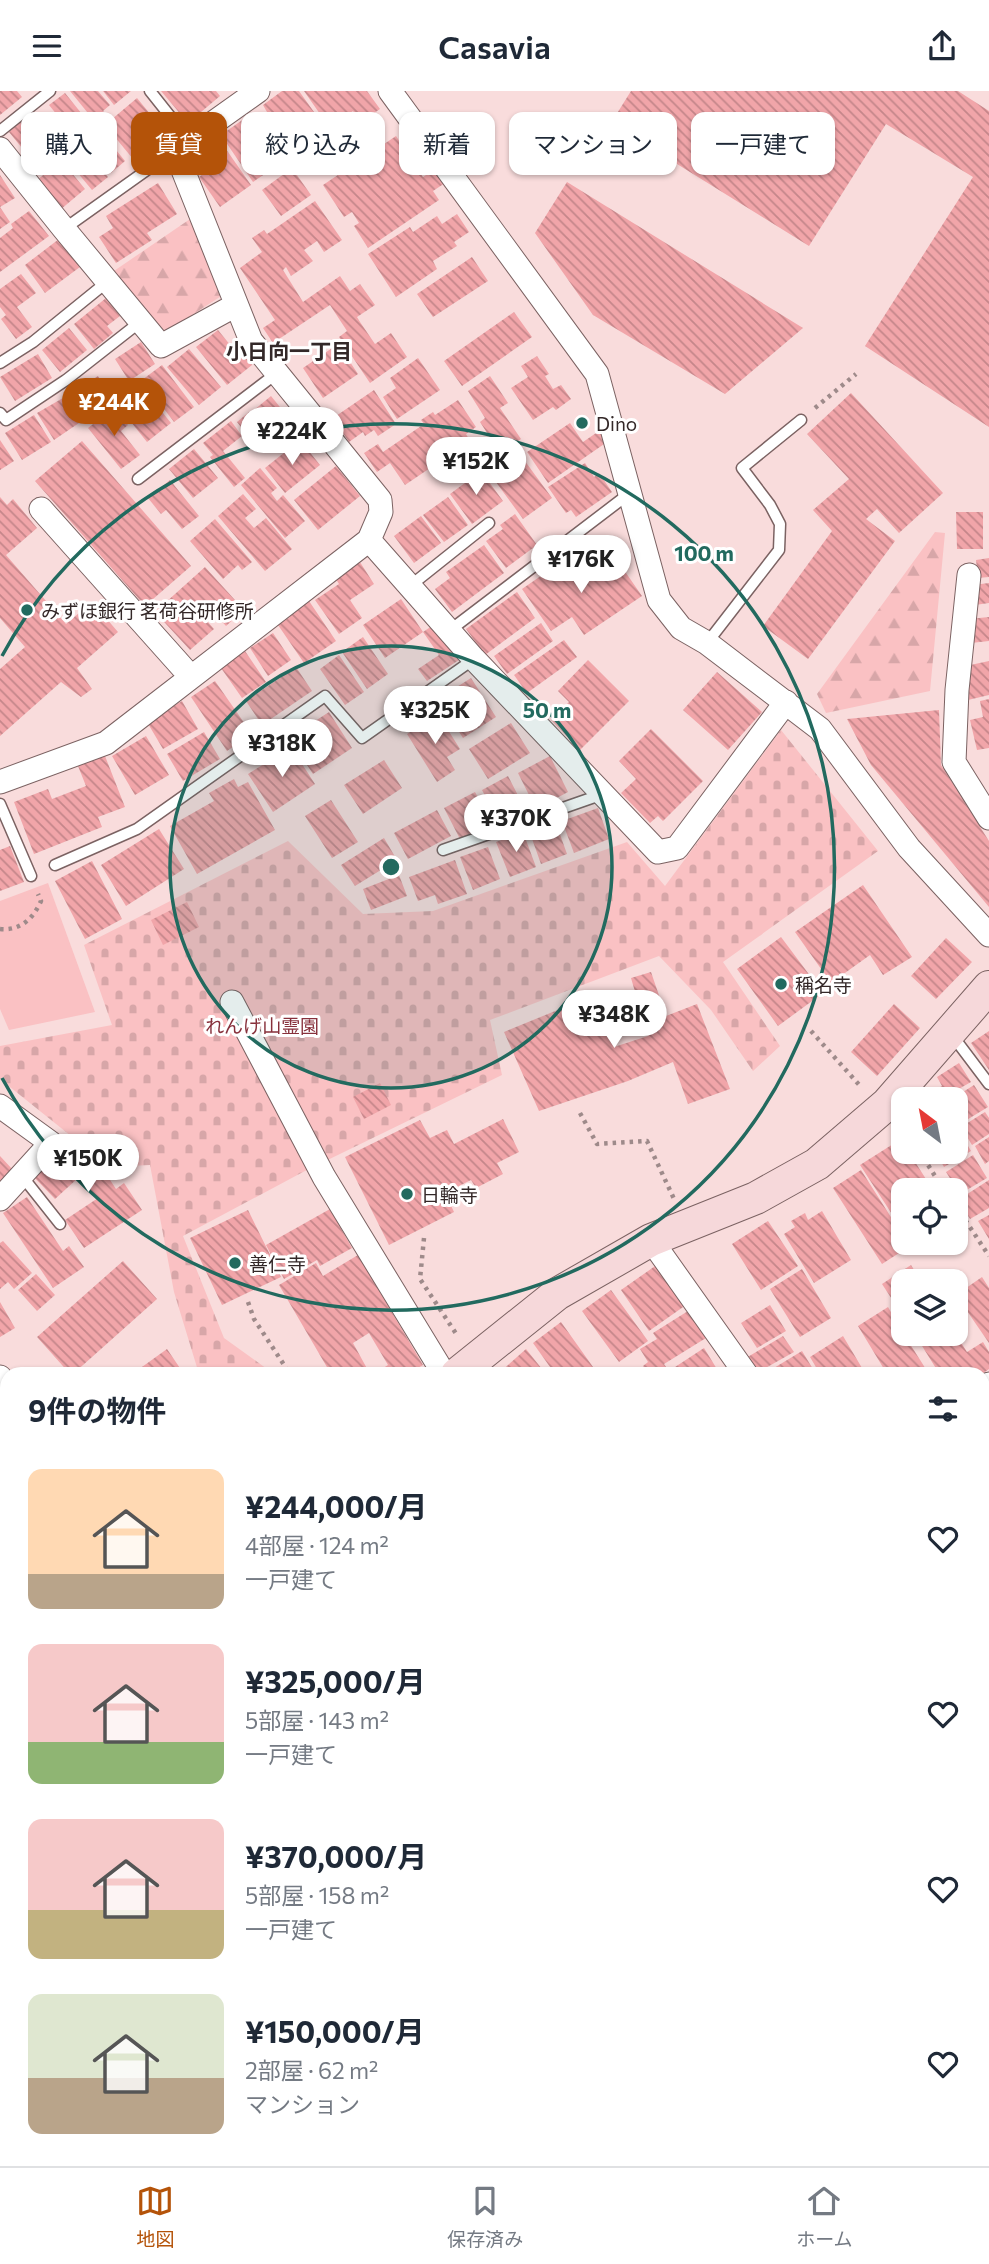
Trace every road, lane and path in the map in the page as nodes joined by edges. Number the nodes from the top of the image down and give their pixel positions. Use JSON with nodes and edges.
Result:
{"nodes":[{"id":1,"x":50,"y":91,"type":"edge"},
{"id":2,"x":150,"y":91,"type":"edge"},
{"id":3,"x":258,"y":91,"type":"edge"},
{"id":4,"x":390,"y":91,"type":"edge"},
{"id":5,"x":162,"y":112,"type":"edge"},
{"id":6,"x":227,"y":113,"type":"edge"},
{"id":7,"x":0,"y":131,"type":"edge"},
{"id":8,"x":0,"y":149,"type":"edge"},
{"id":9,"x":140,"y":175,"type":"edge"},
{"id":10,"x":192,"y":175,"type":"edge"},
{"id":11,"x":64,"y":229,"type":"junction"},
{"id":12,"x":107,"y":282,"type":"junction"},
{"id":13,"x":236,"y":305,"type":"junction"},
{"id":14,"x":140,"y":322,"type":"junction"},
{"id":15,"x":0,"y":363,"type":"edge"},
{"id":16,"x":276,"y":373,"type":"junction"},
{"id":17,"x":856,"y":374,"type":"dead end"},
{"id":18,"x":0,"y":413,"type":"edge"},
{"id":19,"x":801,"y":420,"type":"joint"},
{"id":20,"x":138,"y":479,"type":"dead end"},
{"id":21,"x":630,"y":493,"type":"junction"},
{"id":22,"x":41,"y":509,"type":"dead end"},
{"id":23,"x":489,"y":523,"type":"dead end"},
{"id":24,"x":369,"y":540,"type":"junction"},
{"id":25,"x":969,"y":575,"type":"dead end"},
{"id":26,"x":411,"y":586,"type":"junction"},
{"id":27,"x":449,"y":631,"type":"junction"},
{"id":28,"x":707,"y":643,"type":"junction"},
{"id":29,"x":474,"y":659,"type":"junction"},
{"id":30,"x":191,"y":677,"type":"junction"},
{"id":31,"x":786,"y":702,"type":"junction"},
{"id":32,"x":0,"y":782,"type":"edge"},
{"id":33,"x":603,"y":794,"type":"junction"},
{"id":34,"x":0,"y":804,"type":"edge"},
{"id":35,"x":989,"y":818,"type":"edge"},
{"id":36,"x":443,"y":850,"type":"dead end"},
{"id":37,"x":55,"y":865,"type":"dead end"},
{"id":38,"x":31,"y":876,"type":"joint"},
{"id":39,"x":0,"y":929,"type":"edge"},
{"id":40,"x":989,"y":935,"type":"edge"},
{"id":41,"x":989,"y":987,"type":"edge"},
{"id":42,"x":232,"y":1002,"type":"dead end"},
{"id":43,"x":811,"y":1031,"type":"dead end"},
{"id":44,"x":951,"y":1033,"type":"junction"},
{"id":45,"x":989,"y":1084,"type":"edge"},
{"id":46,"x":865,"y":1091,"type":"dead end"},
{"id":47,"x":0,"y":1106,"type":"edge"},
{"id":48,"x":580,"y":1113,"type":"dead end"},
{"id":49,"x":22,"y":1176,"type":"junction"},
{"id":50,"x":0,"y":1199,"type":"edge"},
{"id":51,"x":678,"y":1208,"type":"dead end"},
{"id":52,"x":60,"y":1224,"type":"dead end"},
{"id":53,"x":968,"y":1224,"type":"edge"},
{"id":54,"x":425,"y":1238,"type":"dead end"},
{"id":55,"x":651,"y":1240,"type":"junction"},
{"id":56,"x":989,"y":1256,"type":"edge"},
{"id":57,"x":248,"y":1302,"type":"dead end"},
{"id":58,"x":461,"y":1342,"type":"dead end"},
{"id":59,"x":285,"y":1367,"type":"edge"},
{"id":60,"x":440,"y":1367,"type":"edge"},
{"id":61,"x":466,"y":1367,"type":"edge"},
{"id":62,"x":741,"y":1367,"type":"edge"}],
"edges":[{"from":1,"to":7,"type":"lane"},
{"from":2,"to":5,"type":"lane"},
{"from":3,"to":6,"type":"street"},
{"from":4,"to":21,"type":"street"},
{"from":8,"to":11,"type":"street"},
{"from":9,"to":11,"type":"lane"},
{"from":10,"to":13,"type":"street"},
{"from":11,"to":12,"type":"street"},
{"from":12,"to":14,"type":"street"},
{"from":12,"to":15,"type":"lane"},
{"from":13,"to":14,"type":"street"},
{"from":13,"to":16,"type":"street"},
{"from":14,"to":18,"type":"lane"},
{"from":16,"to":20,"type":"lane"},
{"from":16,"to":24,"type":"street"},
{"from":17,"to":19,"type":"path"},
{"from":19,"to":28,"type":"lane"},
{"from":21,"to":27,"type":"lane"},
{"from":21,"to":28,"type":"street"},
{"from":22,"to":30,"type":"street"},
{"from":23,"to":26,"type":"lane"},
{"from":24,"to":26,"type":"street"},
{"from":24,"to":30,"type":"street"},
{"from":25,"to":35,"type":"street"},
{"from":26,"to":27,"type":"street"},
{"from":27,"to":29,"type":"street"},
{"from":28,"to":31,"type":"street"},
{"from":29,"to":33,"type":"street"},
{"from":29,"to":37,"type":"lane"},
{"from":30,"to":32,"type":"street"},
{"from":31,"to":33,"type":"street"},
{"from":31,"to":40,"type":"street"},
{"from":33,"to":36,"type":"lane"},
{"from":34,"to":38,"type":"lane"},
{"from":38,"to":39,"type":"path"},
{"from":41,"to":44,"type":"street"},
{"from":42,"to":60,"type":"street"},
{"from":43,"to":46,"type":"path"},
{"from":44,"to":45,"type":"lane"},
{"from":44,"to":55,"type":"street"},
{"from":47,"to":49,"type":"street"},
{"from":48,"to":51,"type":"path"},
{"from":49,"to":50,"type":"street"},
{"from":49,"to":52,"type":"lane"},
{"from":53,"to":56,"type":"path"},
{"from":54,"to":58,"type":"path"},
{"from":55,"to":61,"type":"street"},
{"from":55,"to":62,"type":"street"},
{"from":57,"to":59,"type":"path"}]}
